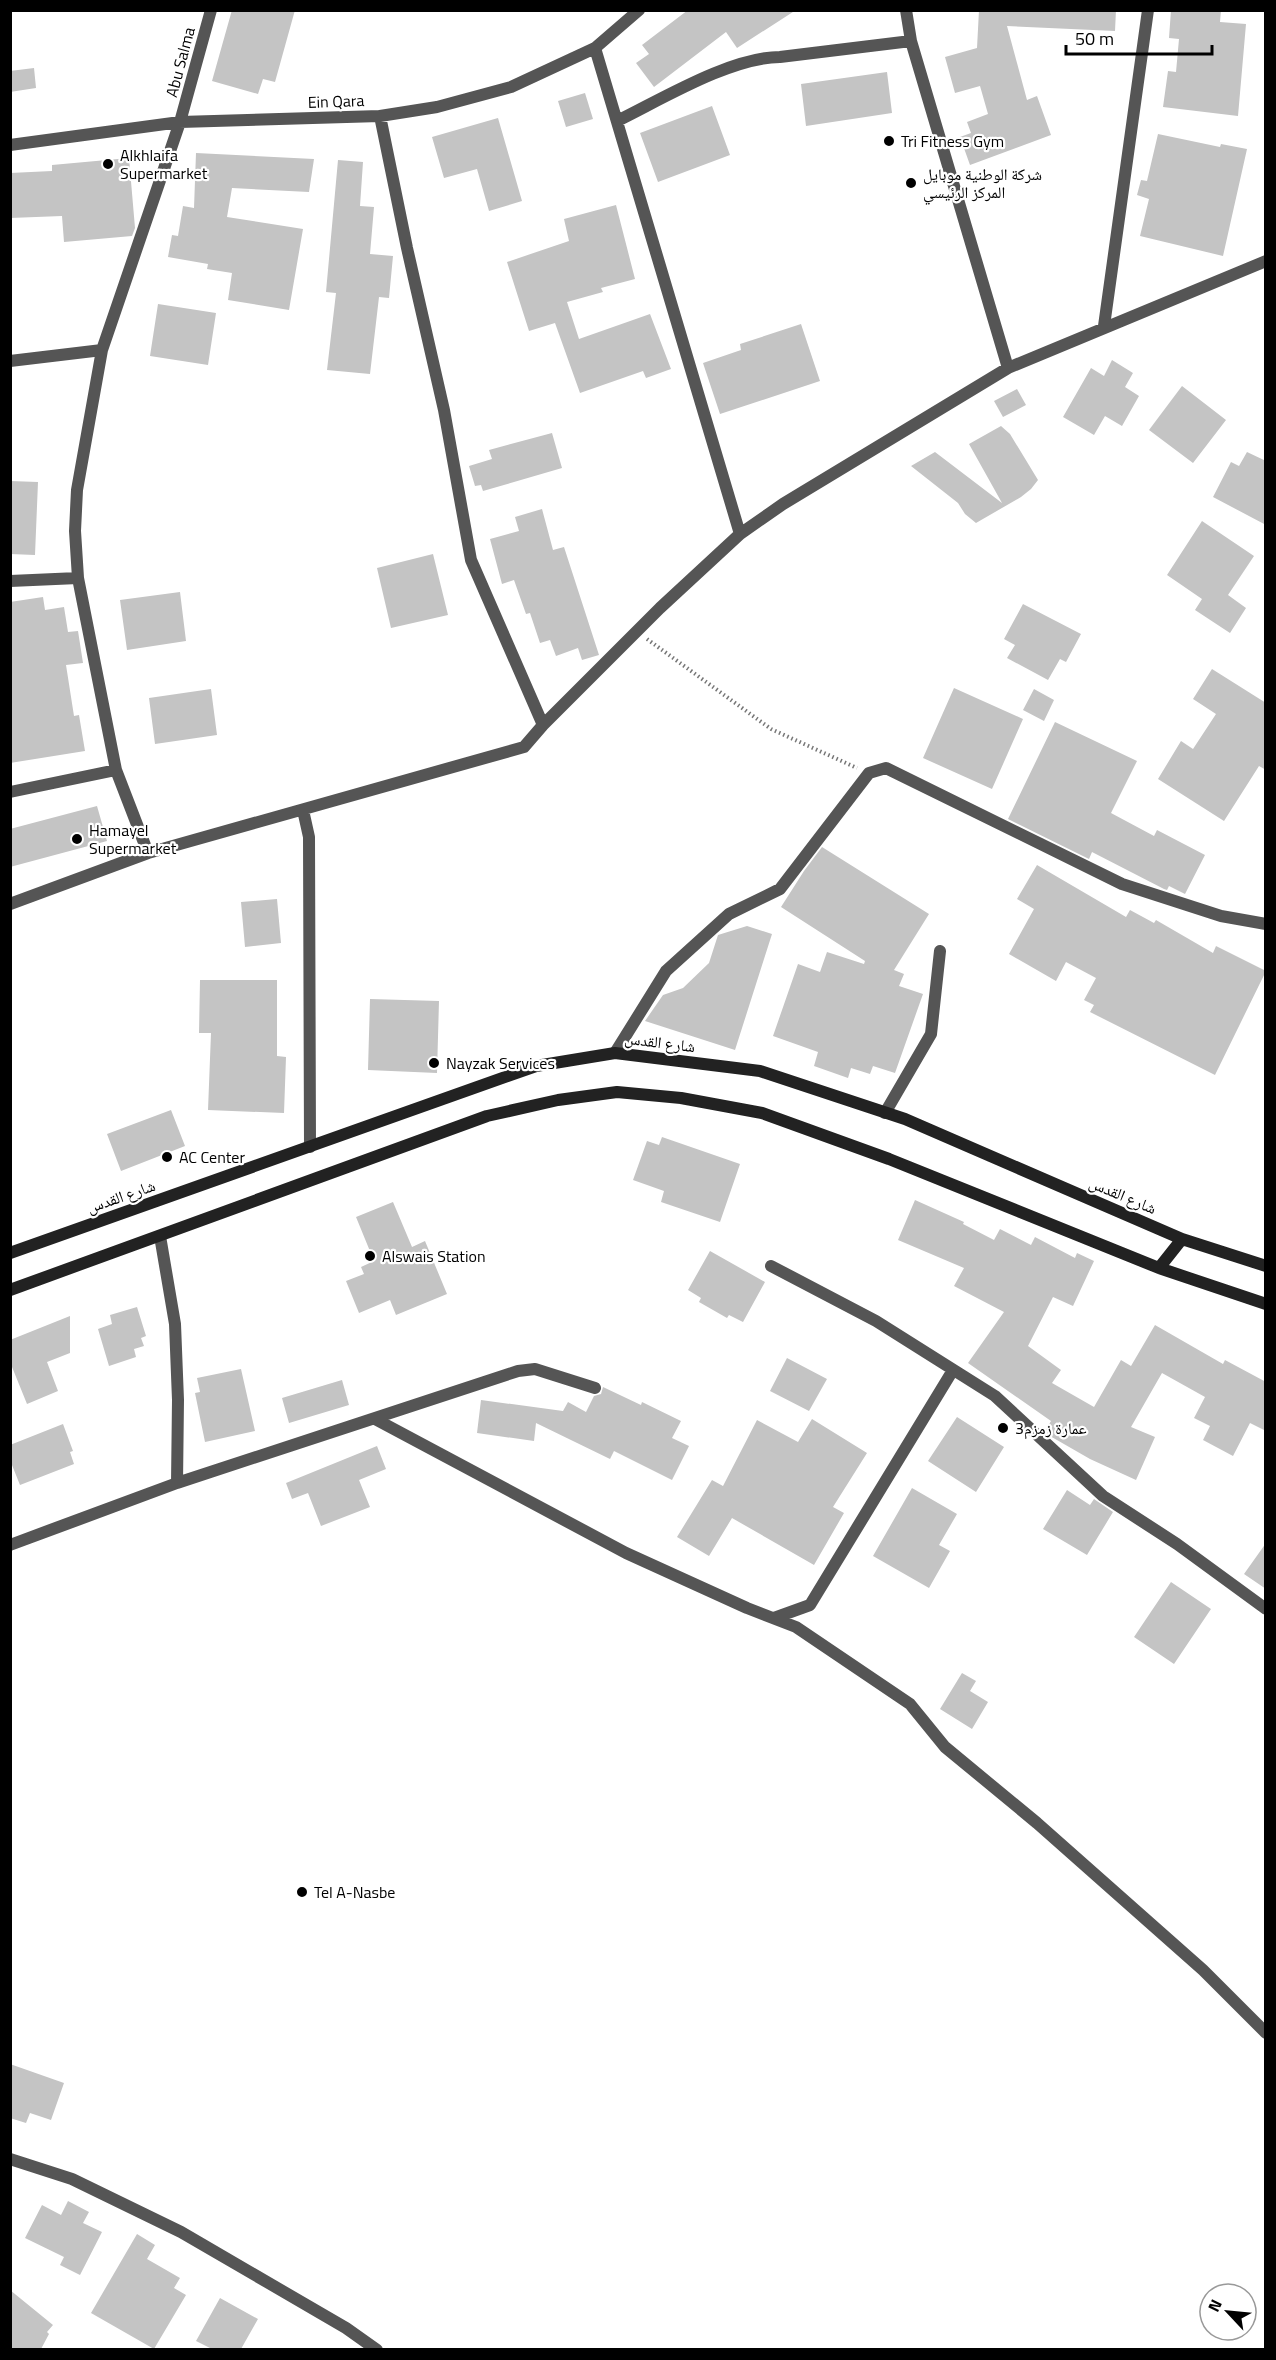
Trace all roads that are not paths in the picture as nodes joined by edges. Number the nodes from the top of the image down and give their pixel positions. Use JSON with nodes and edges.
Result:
{"nodes":[{"id":1,"x":211,"y":10,"type":"edge"},
{"id":2,"x":639,"y":10,"type":"edge"},
{"id":3,"x":906,"y":10,"type":"edge"},
{"id":4,"x":1148,"y":10,"type":"edge"},
{"id":5,"x":911,"y":41,"type":"junction"},
{"id":6,"x":595,"y":48,"type":"junction"},
{"id":7,"x":380,"y":116,"type":"junction"},
{"id":8,"x":617,"y":121,"type":"junction"},
{"id":9,"x":180,"y":122,"type":"junction"},
{"id":10,"x":10,"y":145,"type":"edge"},
{"id":11,"x":1266,"y":261,"type":"edge"},
{"id":12,"x":1104,"y":326,"type":"junction"},
{"id":13,"x":102,"y":350,"type":"junction"},
{"id":14,"x":10,"y":362,"type":"edge"},
{"id":15,"x":1008,"y":368,"type":"junction"},
{"id":16,"x":740,"y":534,"type":"junction"},
{"id":17,"x":78,"y":578,"type":"junction"},
{"id":18,"x":10,"y":581,"type":"edge"},
{"id":19,"x":543,"y":725,"type":"junction"},
{"id":20,"x":116,"y":770,"type":"junction"},
{"id":21,"x":10,"y":792,"type":"edge"},
{"id":22,"x":303,"y":810,"type":"junction"},
{"id":23,"x":148,"y":854,"type":"junction"},
{"id":24,"x":10,"y":904,"type":"edge"},
{"id":25,"x":1266,"y":924,"type":"edge"},
{"id":26,"x":940,"y":951,"type":"dead end"},
{"id":27,"x":615,"y":1053,"type":"junction"},
{"id":28,"x":885,"y":1113,"type":"junction"},
{"id":29,"x":310,"y":1148,"type":"junction"},
{"id":30,"x":160,"y":1236,"type":"junction"},
{"id":31,"x":1182,"y":1239,"type":"junction"},
{"id":32,"x":10,"y":1253,"type":"edge"},
{"id":33,"x":771,"y":1266,"type":"dead end"},
{"id":34,"x":1266,"y":1266,"type":"edge"},
{"id":35,"x":1158,"y":1268,"type":"junction"},
{"id":36,"x":10,"y":1290,"type":"edge"},
{"id":37,"x":1266,"y":1304,"type":"edge"},
{"id":38,"x":953,"y":1370,"type":"junction"},
{"id":39,"x":595,"y":1388,"type":"dead end"},
{"id":40,"x":375,"y":1419,"type":"junction"},
{"id":41,"x":177,"y":1483,"type":"junction"},
{"id":42,"x":10,"y":1545,"type":"edge"},
{"id":43,"x":1266,"y":1609,"type":"edge"},
{"id":44,"x":774,"y":1618,"type":"junction"},
{"id":45,"x":1266,"y":2033,"type":"edge"},
{"id":46,"x":10,"y":2159,"type":"edge"},
{"id":47,"x":377,"y":2349,"type":"edge"}],
"edges":[{"from":1,"to":9,"type":"street","name":"Abu Salma"},
{"from":2,"to":6,"type":"street","name":"Ein Qara"},
{"from":3,"to":5,"type":"street"},
{"from":4,"to":12,"type":"street"},
{"from":5,"to":8,"type":"street"},
{"from":5,"to":15,"type":"street"},
{"from":6,"to":7,"type":"street","name":"Ein Qara"},
{"from":6,"to":8,"type":"street"},
{"from":7,"to":9,"type":"street","name":"Ein Qara"},
{"from":7,"to":19,"type":"street"},
{"from":8,"to":16,"type":"street"},
{"from":9,"to":10,"type":"street","name":"Ein Qara"},
{"from":9,"to":13,"type":"street","name":"Abu Salma"},
{"from":11,"to":12,"type":"street"},
{"from":12,"to":15,"type":"street"},
{"from":13,"to":14,"type":"street"},
{"from":13,"to":17,"type":"street","name":"Abu Salma"},
{"from":15,"to":16,"type":"street"},
{"from":16,"to":19,"type":"street"},
{"from":17,"to":18,"type":"street"},
{"from":17,"to":20,"type":"street","name":"Abu Salma"},
{"from":19,"to":22,"type":"street"},
{"from":20,"to":21,"type":"street"},
{"from":20,"to":23,"type":"street","name":"Abu Salma"},
{"from":22,"to":23,"type":"street"},
{"from":22,"to":29,"type":"street"},
{"from":23,"to":24,"type":"street"},
{"from":25,"to":27,"type":"street"},
{"from":26,"to":28,"type":"street"},
{"from":27,"to":28,"type":"main road","name":"شارع القدس"},
{"from":27,"to":29,"type":"main road","name":"شارع القدس"},
{"from":28,"to":31,"type":"main road","name":"شارع القدس"},
{"from":29,"to":32,"type":"main road","name":"شارع القدس"},
{"from":30,"to":35,"type":"main road"},
{"from":30,"to":36,"type":"main road"},
{"from":30,"to":41,"type":"street"},
{"from":31,"to":34,"type":"main road","name":"شارع القدس"},
{"from":31,"to":35,"type":"main road"},
{"from":33,"to":38,"type":"street"},
{"from":35,"to":37,"type":"main road"},
{"from":38,"to":43,"type":"street"},
{"from":38,"to":44,"type":"street"},
{"from":39,"to":40,"type":"street"},
{"from":40,"to":41,"type":"street"},
{"from":40,"to":44,"type":"street"},
{"from":41,"to":42,"type":"street"},
{"from":44,"to":45,"type":"street"},
{"from":46,"to":47,"type":"street"}]}
